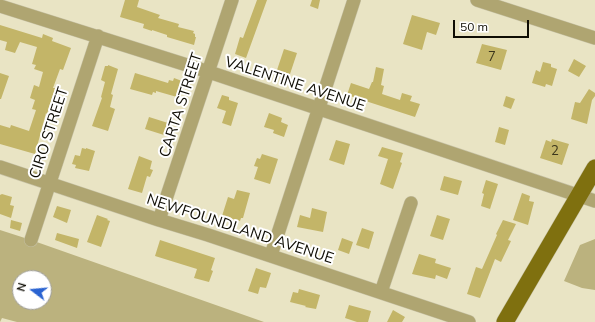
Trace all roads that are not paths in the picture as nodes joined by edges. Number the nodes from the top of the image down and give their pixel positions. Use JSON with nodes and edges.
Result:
{"nodes":[{"id":1,"x":232,"y":0,"type":"edge"},
{"id":2,"x":354,"y":0,"type":"edge"},
{"id":3,"x":477,"y":0,"type":"edge"},
{"id":4,"x":0,"y":6,"type":"edge"},
{"id":5,"x":98,"y":36,"type":"junction"},
{"id":6,"x":595,"y":38,"type":"edge"},
{"id":7,"x":209,"y":72,"type":"junction"},
{"id":8,"x":318,"y":109,"type":"junction"},
{"id":9,"x":0,"y":168,"type":"edge"},
{"id":10,"x":595,"y":168,"type":"edge"},
{"id":11,"x":50,"y":184,"type":"junction"},
{"id":12,"x":587,"y":198,"type":"edge"},
{"id":13,"x":411,"y":203,"type":"dead end"},
{"id":14,"x":159,"y":220,"type":"junction"},
{"id":15,"x":31,"y":240,"type":"dead end"},
{"id":16,"x":271,"y":256,"type":"junction"},
{"id":17,"x":380,"y":292,"type":"junction"},
{"id":18,"x":469,"y":322,"type":"edge"},
{"id":19,"x":505,"y":322,"type":"edge"}],
"edges":[{"from":1,"to":7,"type":"street","name":"CARTA STREET"},
{"from":2,"to":8,"type":"street"},
{"from":3,"to":6,"type":"street"},
{"from":4,"to":5,"type":"street","name":"VALENTINE AVENUE"},
{"from":5,"to":7,"type":"street","name":"VALENTINE AVENUE"},
{"from":5,"to":11,"type":"street","name":"CIRO STREET"},
{"from":7,"to":8,"type":"street","name":"VALENTINE AVENUE"},
{"from":7,"to":14,"type":"street","name":"CARTA STREET"},
{"from":8,"to":12,"type":"street","name":"VALENTINE AVENUE"},
{"from":8,"to":16,"type":"street"},
{"from":9,"to":11,"type":"street","name":"NEWFOUNDLAND AVENUE"},
{"from":10,"to":12,"type":"main road"},
{"from":11,"to":14,"type":"street","name":"NEWFOUNDLAND AVENUE"},
{"from":11,"to":15,"type":"street","name":"CIRO STREET"},
{"from":12,"to":19,"type":"main road"},
{"from":13,"to":17,"type":"street"},
{"from":14,"to":16,"type":"street","name":"NEWFOUNDLAND AVENUE"},
{"from":16,"to":17,"type":"street","name":"NEWFOUNDLAND AVENUE"},
{"from":17,"to":18,"type":"street","name":"NEWFOUNDLAND AVENUE"}]}
